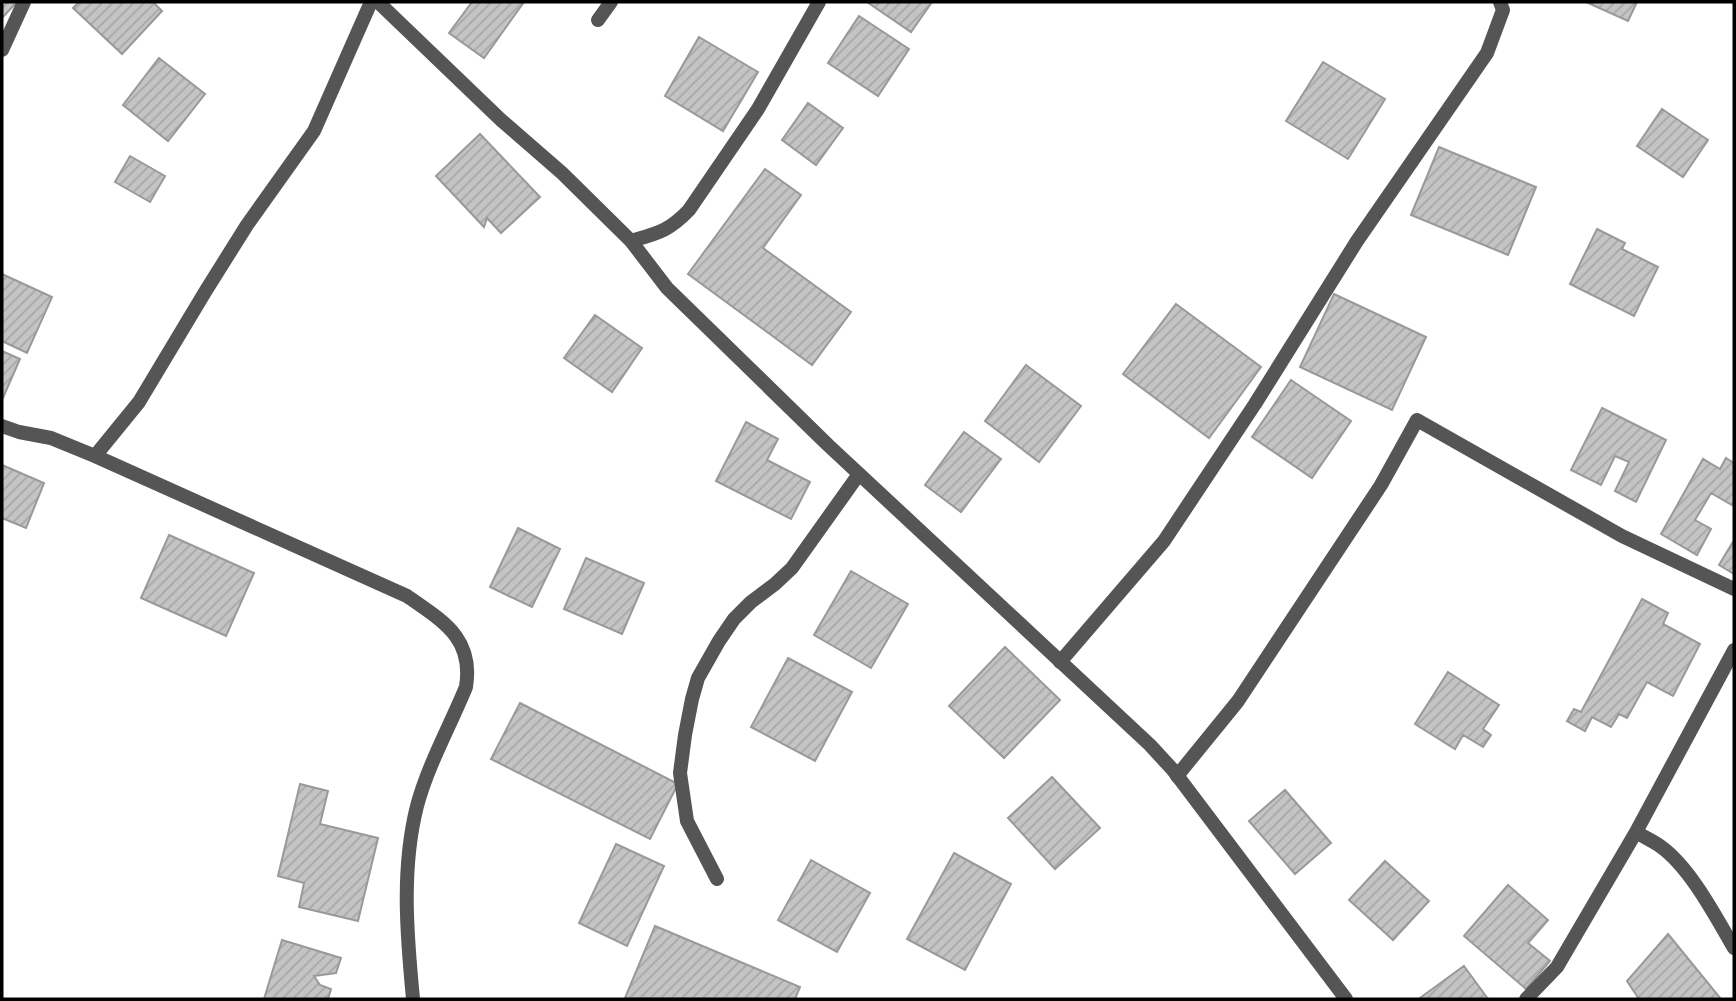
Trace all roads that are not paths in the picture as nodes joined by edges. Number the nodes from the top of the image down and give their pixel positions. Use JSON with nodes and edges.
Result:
{"nodes":[{"id":1,"x":24,"y":2,"type":"edge"},
{"id":2,"x":370,"y":2,"type":"edge"},
{"id":3,"x":378,"y":2,"type":"edge"},
{"id":4,"x":611,"y":2,"type":"edge"},
{"id":5,"x":819,"y":2,"type":"edge"},
{"id":6,"x":1500,"y":2,"type":"edge"},
{"id":7,"x":598,"y":20,"type":"dead end"},
{"id":8,"x":2,"y":50,"type":"edge"},
{"id":9,"x":631,"y":241,"type":"junction"},
{"id":10,"x":2,"y":426,"type":"edge"},
{"id":11,"x":94,"y":456,"type":"junction"},
{"id":12,"x":859,"y":474,"type":"junction"},
{"id":13,"x":1734,"y":589,"type":"edge"},
{"id":14,"x":1734,"y":650,"type":"edge"},
{"id":15,"x":1060,"y":662,"type":"junction"},
{"id":16,"x":1177,"y":776,"type":"junction"},
{"id":17,"x":1636,"y":832,"type":"junction"},
{"id":18,"x":717,"y":880,"type":"dead end"},
{"id":19,"x":1734,"y":948,"type":"edge"},
{"id":20,"x":413,"y":999,"type":"edge"},
{"id":21,"x":1346,"y":999,"type":"edge"},
{"id":22,"x":1526,"y":999,"type":"edge"}],
"edges":[{"from":1,"to":8,"type":"street"},
{"from":2,"to":11,"type":"street"},
{"from":3,"to":9,"type":"street"},
{"from":4,"to":7,"type":"street"},
{"from":5,"to":9,"type":"street"},
{"from":6,"to":15,"type":"street"},
{"from":9,"to":12,"type":"street"},
{"from":10,"to":11,"type":"street"},
{"from":11,"to":20,"type":"street"},
{"from":12,"to":15,"type":"street"},
{"from":12,"to":18,"type":"street"},
{"from":13,"to":16,"type":"street"},
{"from":14,"to":17,"type":"street"},
{"from":15,"to":16,"type":"street"},
{"from":16,"to":21,"type":"street"},
{"from":17,"to":19,"type":"street"},
{"from":17,"to":22,"type":"street"}]}
